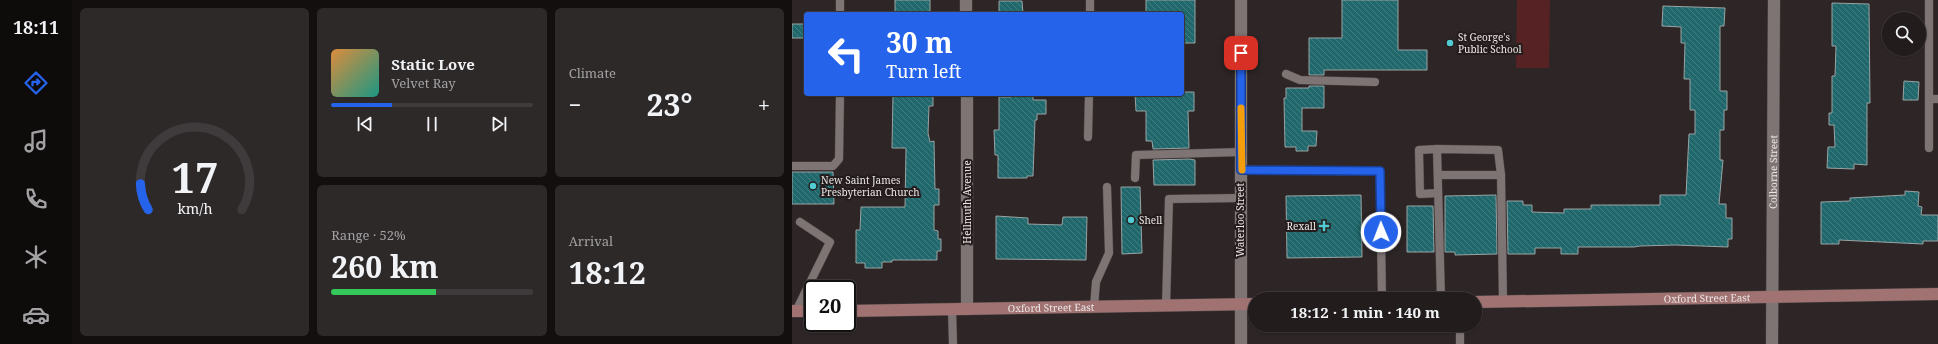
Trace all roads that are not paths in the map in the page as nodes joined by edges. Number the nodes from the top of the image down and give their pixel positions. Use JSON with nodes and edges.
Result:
{"nodes":[{"id":1,"x":840,"y":0,"type":"edge"},
{"id":2,"x":966,"y":0,"type":"edge"},
{"id":3,"x":1090,"y":0,"type":"edge"},
{"id":4,"x":1241,"y":0,"type":"edge"},
{"id":5,"x":1774,"y":0,"type":"edge"},
{"id":6,"x":1929,"y":0,"type":"edge"},
{"id":7,"x":840,"y":12,"type":"edge"},
{"id":8,"x":966,"y":12,"type":"edge"},
{"id":9,"x":1090,"y":12,"type":"edge"},
{"id":10,"x":1286,"y":74,"type":"dead end"},
{"id":11,"x":1375,"y":82,"type":"dead end"},
{"id":12,"x":840,"y":96,"type":"edge"},
{"id":13,"x":966,"y":96,"type":"edge"},
{"id":14,"x":1089,"y":96,"type":"edge"},
{"id":15,"x":1929,"y":99,"type":"junction"},
{"id":16,"x":1938,"y":99,"type":"edge"},
{"id":17,"x":1088,"y":137,"type":"dead end"},
{"id":18,"x":1929,"y":148,"type":"dead end"},
{"id":19,"x":1437,"y":149,"type":"junction"},
{"id":20,"x":1241,"y":152,"type":"junction"},
{"id":21,"x":792,"y":166,"type":"edge"},
{"id":22,"x":1241,"y":170,"type":"junction"},
{"id":23,"x":1501,"y":174,"type":"junction"},
{"id":24,"x":1438,"y":175,"type":"junction"},
{"id":25,"x":1135,"y":178,"type":"dead end"},
{"id":26,"x":1107,"y":187,"type":"dead end"},
{"id":27,"x":1438,"y":193,"type":"junction"},
{"id":28,"x":1241,"y":198,"type":"junction"},
{"id":29,"x":800,"y":222,"type":"dead end"},
{"id":30,"x":1382,"y":292,"type":"edge"},
{"id":31,"x":1441,"y":292,"type":"edge"},
{"id":32,"x":1938,"y":294,"type":"edge"},
{"id":33,"x":1773,"y":297,"type":"junction"},
{"id":34,"x":1503,"y":301,"type":"junction"},
{"id":35,"x":1482,"y":302,"type":"edge"},
{"id":36,"x":1248,"y":304,"type":"edge"},
{"id":37,"x":1240,"y":305,"type":"junction"},
{"id":38,"x":1166,"y":306,"type":"junction"},
{"id":39,"x":1094,"y":307,"type":"junction"},
{"id":40,"x":952,"y":309,"type":"junction"},
{"id":41,"x":967,"y":309,"type":"junction"},
{"id":42,"x":794,"y":311,"type":"edge"},
{"id":43,"x":856,"y":311,"type":"edge"},
{"id":44,"x":1460,"y":332,"type":"edge"},
{"id":45,"x":953,"y":344,"type":"edge"},
{"id":46,"x":1241,"y":344,"type":"edge"},
{"id":47,"x":1460,"y":344,"type":"edge"},
{"id":48,"x":1772,"y":344,"type":"edge"}],
"edges":[{"from":1,"to":7,"type":"lane"},
{"from":2,"to":8,"type":"street"},
{"from":3,"to":9,"type":"lane"},
{"from":4,"to":20,"type":"street","name":"Waterloo Street"},
{"from":5,"to":33,"type":"street","name":"Colborne Street"},
{"from":6,"to":15,"type":"lane"},
{"from":10,"to":11,"type":"lane"},
{"from":12,"to":21,"type":"lane"},
{"from":13,"to":41,"type":"street","name":"Hellmuth Avenue"},
{"from":14,"to":17,"type":"lane"},
{"from":15,"to":16,"type":"lane"},
{"from":15,"to":18,"type":"lane"},
{"from":19,"to":23,"type":"lane"},
{"from":19,"to":24,"type":"lane"},
{"from":19,"to":27,"type":"lane"},
{"from":20,"to":22,"type":"street","name":"Waterloo Street"},
{"from":20,"to":25,"type":"lane"},
{"from":22,"to":28,"type":"street","name":"Waterloo Street"},
{"from":22,"to":30,"type":"lane"},
{"from":23,"to":24,"type":"lane"},
{"from":23,"to":34,"type":"lane"},
{"from":24,"to":27,"type":"lane"},
{"from":26,"to":39,"type":"lane"},
{"from":27,"to":31,"type":"lane"},
{"from":28,"to":37,"type":"street","name":"Waterloo Street"},
{"from":28,"to":38,"type":"lane"},
{"from":29,"to":42,"type":"lane"},
{"from":32,"to":33,"type":"main road","name":"Oxford Street East"},
{"from":33,"to":34,"type":"main road","name":"Oxford Street East"},
{"from":33,"to":48,"type":"street","name":"Colborne Street"},
{"from":34,"to":35,"type":"main road","name":"Oxford Street East"},
{"from":36,"to":37,"type":"main road","name":"Oxford Street East"},
{"from":37,"to":38,"type":"main road","name":"Oxford Street East"},
{"from":37,"to":46,"type":"street","name":"Waterloo Street"},
{"from":38,"to":39,"type":"main road","name":"Oxford Street East"},
{"from":39,"to":41,"type":"main road","name":"Oxford Street East"},
{"from":40,"to":41,"type":"main road","name":"Oxford Street East"},
{"from":40,"to":43,"type":"main road","name":"Oxford Street East"},
{"from":40,"to":45,"type":"lane"},
{"from":44,"to":47,"type":"lane"}]}
